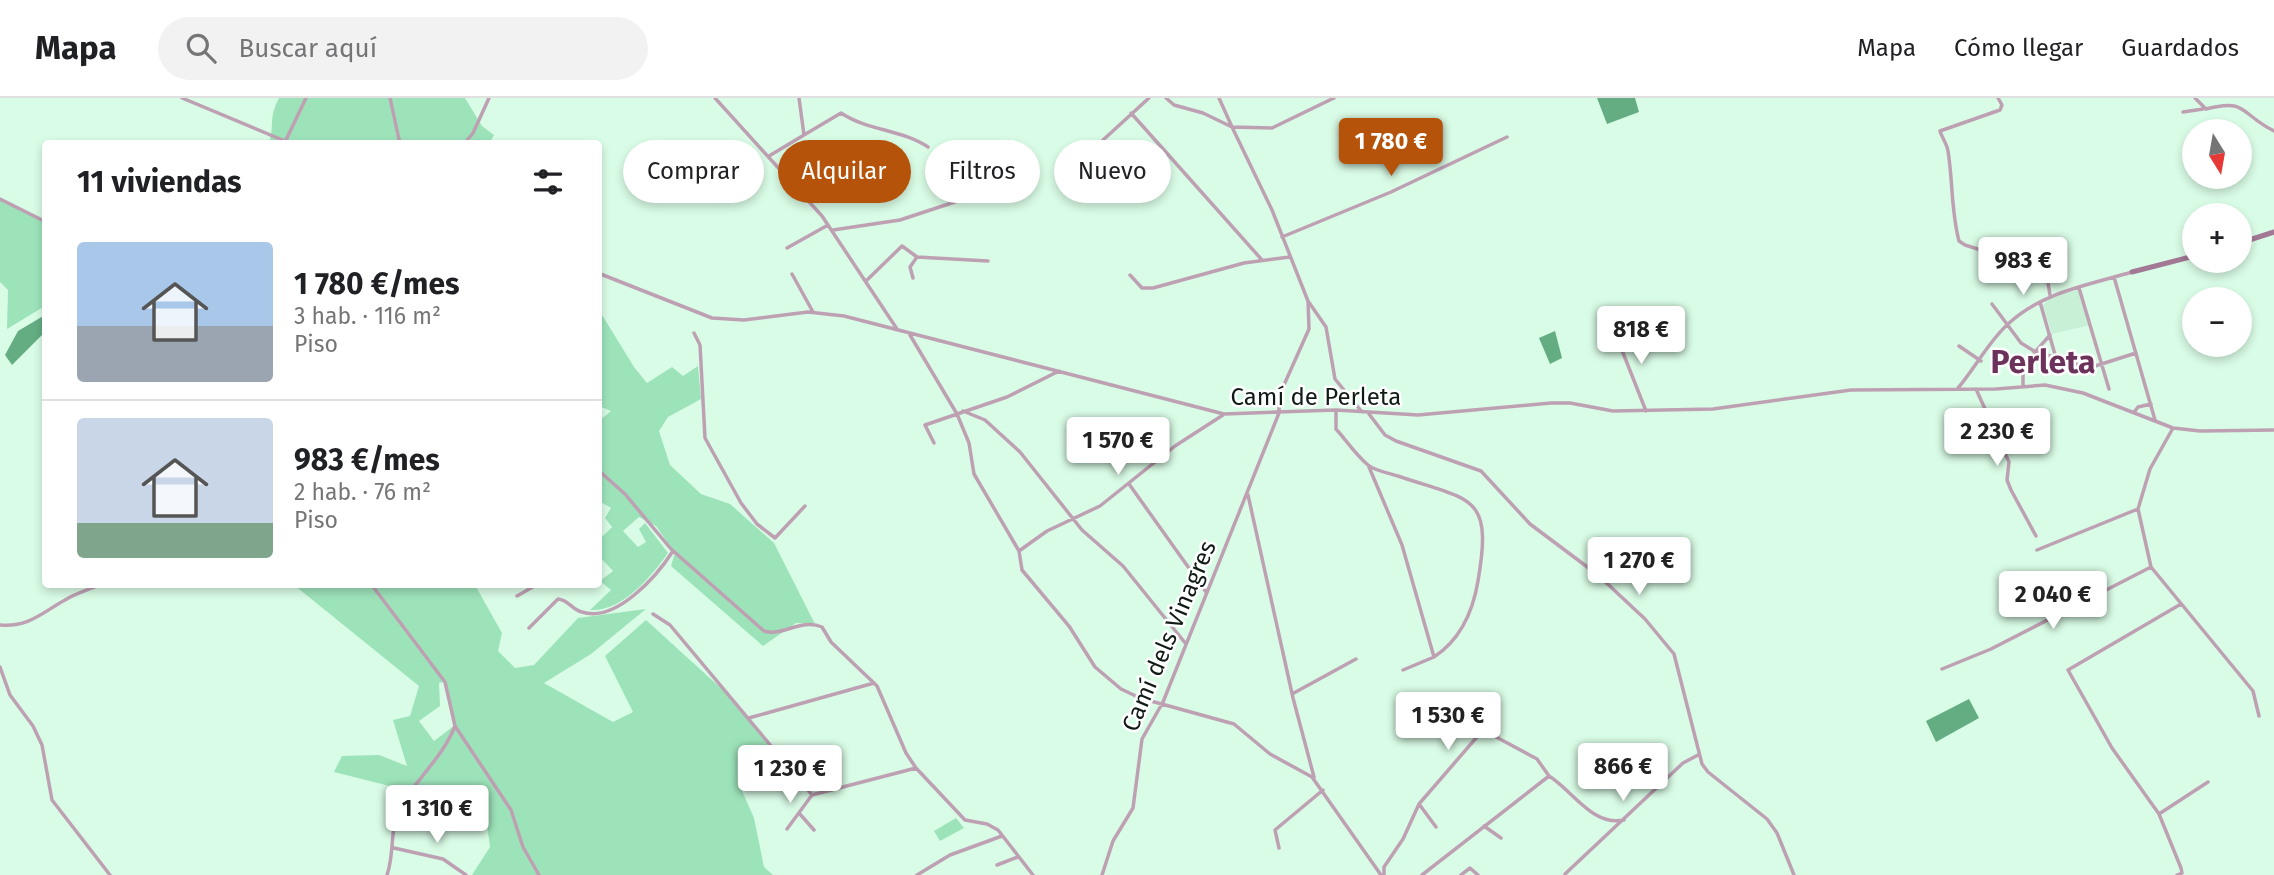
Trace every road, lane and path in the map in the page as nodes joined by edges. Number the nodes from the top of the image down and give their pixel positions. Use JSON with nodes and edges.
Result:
{"nodes":[{"id":1,"x":182,"y":98,"type":"edge"},
{"id":2,"x":306,"y":98,"type":"edge"},
{"id":3,"x":390,"y":98,"type":"edge"},
{"id":4,"x":489,"y":98,"type":"edge"},
{"id":5,"x":715,"y":98,"type":"edge"},
{"id":6,"x":799,"y":98,"type":"edge"},
{"id":7,"x":1149,"y":98,"type":"edge"},
{"id":8,"x":1166,"y":98,"type":"edge"},
{"id":9,"x":1219,"y":98,"type":"edge"},
{"id":10,"x":1334,"y":98,"type":"edge"},
{"id":11,"x":1998,"y":98,"type":"edge"},
{"id":12,"x":2195,"y":98,"type":"edge"},
{"id":13,"x":2206,"y":109,"type":"junction"},
{"id":14,"x":2183,"y":112,"type":"dead end"},
{"id":15,"x":1131,"y":113,"type":"junction"},
{"id":16,"x":1231,"y":127,"type":"junction"},
{"id":17,"x":2274,"y":131,"type":"edge"},
{"id":18,"x":804,"y":135,"type":"junction"},
{"id":19,"x":1507,"y":137,"type":"dead end"},
{"id":20,"x":284,"y":140,"type":"edge"},
{"id":21,"x":286,"y":140,"type":"edge"},
{"id":22,"x":399,"y":140,"type":"edge"},
{"id":23,"x":467,"y":140,"type":"edge"},
{"id":24,"x":1102,"y":140,"type":"edge"},
{"id":25,"x":925,"y":145,"type":"edge"},
{"id":26,"x":769,"y":156,"type":"junction"},
{"id":27,"x":0,"y":199,"type":"edge"},
{"id":28,"x":952,"y":203,"type":"edge"},
{"id":29,"x":42,"y":220,"type":"edge"},
{"id":30,"x":828,"y":225,"type":"junction"},
{"id":31,"x":832,"y":230,"type":"junction"},
{"id":32,"x":2274,"y":232,"type":"edge"},
{"id":33,"x":1282,"y":237,"type":"junction"},
{"id":34,"x":2252,"y":239,"type":"edge"},
{"id":35,"x":787,"y":248,"type":"dead end"},
{"id":36,"x":917,"y":257,"type":"junction"},
{"id":37,"x":1290,"y":257,"type":"junction"},
{"id":38,"x":2182,"y":259,"type":"edge"},
{"id":39,"x":1262,"y":260,"type":"junction"},
{"id":40,"x":988,"y":261,"type":"dead end"},
{"id":41,"x":2132,"y":272,"type":"joint"},
{"id":42,"x":792,"y":274,"type":"dead end"},
{"id":43,"x":602,"y":275,"type":"edge"},
{"id":44,"x":1130,"y":275,"type":"dead end"},
{"id":45,"x":2115,"y":277,"type":"junction"},
{"id":46,"x":913,"y":278,"type":"dead end"},
{"id":47,"x":866,"y":281,"type":"junction"},
{"id":48,"x":2079,"y":288,"type":"junction"},
{"id":49,"x":2050,"y":295,"type":"junction"},
{"id":50,"x":1308,"y":301,"type":"junction"},
{"id":51,"x":2040,"y":302,"type":"junction"},
{"id":52,"x":1992,"y":304,"type":"dead end"},
{"id":53,"x":814,"y":312,"type":"junction"},
{"id":54,"x":2006,"y":325,"type":"junction"},
{"id":55,"x":1614,"y":330,"type":"dead end"},
{"id":56,"x":899,"y":331,"type":"junction"},
{"id":57,"x":694,"y":333,"type":"dead end"},
{"id":58,"x":909,"y":333,"type":"junction"},
{"id":59,"x":2050,"y":335,"type":"junction"},
{"id":60,"x":1959,"y":346,"type":"dead end"},
{"id":61,"x":2034,"y":351,"type":"junction"},
{"id":62,"x":2136,"y":353,"type":"junction"},
{"id":63,"x":2056,"y":358,"type":"junction"},
{"id":64,"x":1981,"y":361,"type":"junction"},
{"id":65,"x":2102,"y":364,"type":"junction"},
{"id":66,"x":1059,"y":371,"type":"junction"},
{"id":67,"x":2023,"y":385,"type":"junction"},
{"id":68,"x":1958,"y":388,"type":"junction"},
{"id":69,"x":1976,"y":389,"type":"junction"},
{"id":70,"x":2109,"y":389,"type":"dead end"},
{"id":71,"x":2151,"y":404,"type":"junction"},
{"id":72,"x":1336,"y":410,"type":"junction"},
{"id":73,"x":963,"y":411,"type":"junction"},
{"id":74,"x":1646,"y":411,"type":"junction"},
{"id":75,"x":2135,"y":411,"type":"junction"},
{"id":76,"x":1279,"y":413,"type":"junction"},
{"id":77,"x":957,"y":414,"type":"junction"},
{"id":78,"x":1224,"y":414,"type":"junction"},
{"id":79,"x":1366,"y":414,"type":"junction"},
{"id":80,"x":2155,"y":420,"type":"junction"},
{"id":81,"x":2173,"y":428,"type":"junction"},
{"id":82,"x":2274,"y":430,"type":"edge"},
{"id":83,"x":934,"y":443,"type":"dead end"},
{"id":84,"x":1369,"y":467,"type":"junction"},
{"id":85,"x":602,"y":474,"type":"edge"},
{"id":86,"x":1129,"y":484,"type":"junction"},
{"id":87,"x":1248,"y":493,"type":"junction"},
{"id":88,"x":805,"y":506,"type":"dead end"},
{"id":89,"x":2138,"y":509,"type":"junction"},
{"id":90,"x":1073,"y":519,"type":"junction"},
{"id":91,"x":2036,"y":536,"type":"dead end"},
{"id":92,"x":2037,"y":550,"type":"dead end"},
{"id":93,"x":673,"y":551,"type":"junction"},
{"id":94,"x":1019,"y":551,"type":"junction"},
{"id":95,"x":2151,"y":566,"type":"junction"},
{"id":96,"x":92,"y":588,"type":"edge"},
{"id":97,"x":374,"y":588,"type":"edge"},
{"id":98,"x":531,"y":588,"type":"edge"},
{"id":99,"x":1206,"y":592,"type":"junction"},
{"id":100,"x":517,"y":596,"type":"dead end"},
{"id":101,"x":2181,"y":604,"type":"junction"},
{"id":102,"x":653,"y":614,"type":"dead end"},
{"id":103,"x":0,"y":625,"type":"edge"},
{"id":104,"x":529,"y":628,"type":"dead end"},
{"id":105,"x":1186,"y":644,"type":"junction"},
{"id":106,"x":1434,"y":657,"type":"junction"},
{"id":107,"x":1356,"y":659,"type":"dead end"},
{"id":108,"x":0,"y":667,"type":"edge"},
{"id":109,"x":1942,"y":669,"type":"dead end"},
{"id":110,"x":1403,"y":670,"type":"dead end"},
{"id":111,"x":874,"y":683,"type":"junction"},
{"id":112,"x":1292,"y":694,"type":"junction"},
{"id":113,"x":1163,"y":702,"type":"junction"},
{"id":114,"x":2259,"y":716,"type":"dead end"},
{"id":115,"x":749,"y":718,"type":"junction"},
{"id":116,"x":455,"y":726,"type":"junction"},
{"id":117,"x":1698,"y":755,"type":"junction"},
{"id":118,"x":916,"y":768,"type":"junction"},
{"id":119,"x":1549,"y":776,"type":"junction"},
{"id":120,"x":1315,"y":779,"type":"junction"},
{"id":121,"x":2208,"y":782,"type":"dead end"},
{"id":122,"x":1323,"y":790,"type":"junction"},
{"id":123,"x":812,"y":795,"type":"junction"},
{"id":124,"x":1419,"y":804,"type":"junction"},
{"id":125,"x":799,"y":813,"type":"junction"},
{"id":126,"x":2159,"y":814,"type":"junction"},
{"id":127,"x":1623,"y":820,"type":"junction"},
{"id":128,"x":1484,"y":826,"type":"junction"},
{"id":129,"x":1436,"y":827,"type":"dead end"},
{"id":130,"x":787,"y":829,"type":"dead end"},
{"id":131,"x":814,"y":830,"type":"dead end"},
{"id":132,"x":1002,"y":836,"type":"junction"},
{"id":133,"x":1502,"y":838,"type":"dead end"},
{"id":134,"x":394,"y":848,"type":"junction"},
{"id":135,"x":1279,"y":848,"type":"dead end"},
{"id":136,"x":1018,"y":857,"type":"junction"},
{"id":137,"x":997,"y":865,"type":"dead end"},
{"id":138,"x":1565,"y":874,"type":"edge"},
{"id":139,"x":110,"y":875,"type":"edge"},
{"id":140,"x":387,"y":875,"type":"edge"},
{"id":141,"x":466,"y":875,"type":"edge"},
{"id":142,"x":539,"y":875,"type":"edge"},
{"id":143,"x":916,"y":875,"type":"edge"},
{"id":144,"x":1033,"y":875,"type":"edge"},
{"id":145,"x":1102,"y":875,"type":"edge"},
{"id":146,"x":1383,"y":875,"type":"edge"},
{"id":147,"x":1422,"y":875,"type":"edge"},
{"id":148,"x":1461,"y":875,"type":"edge"},
{"id":149,"x":1478,"y":875,"type":"edge"},
{"id":150,"x":1794,"y":875,"type":"edge"},
{"id":151,"x":2177,"y":875,"type":"edge"}],
"edges":[{"from":1,"to":20,"type":"street"},
{"from":2,"to":21,"type":"street"},
{"from":3,"to":22,"type":"street"},
{"from":4,"to":23,"type":"street"},
{"from":5,"to":26,"type":"street"},
{"from":6,"to":18,"type":"street"},
{"from":7,"to":15,"type":"street"},
{"from":8,"to":16,"type":"street"},
{"from":9,"to":16,"type":"street"},
{"from":10,"to":16,"type":"street"},
{"from":11,"to":49,"type":"street"},
{"from":12,"to":13,"type":"street"},
{"from":13,"to":14,"type":"street"},
{"from":13,"to":17,"type":"street"},
{"from":15,"to":24,"type":"street"},
{"from":15,"to":39,"type":"street"},
{"from":16,"to":33,"type":"street"},
{"from":18,"to":25,"type":"street"},
{"from":18,"to":26,"type":"street"},
{"from":19,"to":33,"type":"street"},
{"from":26,"to":30,"type":"street"},
{"from":27,"to":29,"type":"street"},
{"from":28,"to":31,"type":"street"},
{"from":30,"to":31,"type":"street"},
{"from":30,"to":35,"type":"street"},
{"from":31,"to":47,"type":"street"},
{"from":32,"to":34,"type":"street"},
{"from":33,"to":37,"type":"street"},
{"from":36,"to":40,"type":"street"},
{"from":36,"to":46,"type":"street"},
{"from":36,"to":47,"type":"street"},
{"from":37,"to":39,"type":"street"},
{"from":37,"to":50,"type":"street"},
{"from":38,"to":41,"type":"street"},
{"from":39,"to":44,"type":"street"},
{"from":41,"to":45,"type":"street"},
{"from":42,"to":53,"type":"street"},
{"from":43,"to":53,"type":"street","name":"Camí de Perleta"},
{"from":45,"to":48,"type":"street"},
{"from":45,"to":62,"type":"street"},
{"from":47,"to":56,"type":"street"},
{"from":48,"to":49,"type":"street"},
{"from":48,"to":65,"type":"street"},
{"from":49,"to":51,"type":"street"},
{"from":50,"to":76,"type":"street","name":"Camí dels Vinagres"},
{"from":50,"to":79,"type":"street"},
{"from":51,"to":54,"type":"street"},
{"from":51,"to":59,"type":"street"},
{"from":52,"to":54,"type":"street"},
{"from":53,"to":56,"type":"street","name":"Camí de Perleta"},
{"from":54,"to":61,"type":"street"},
{"from":54,"to":64,"type":"street"},
{"from":55,"to":74,"type":"street"},
{"from":56,"to":58,"type":"street","name":"Camí de Perleta"},
{"from":57,"to":88,"type":"street"},
{"from":58,"to":66,"type":"street","name":"Camí de Perleta"},
{"from":58,"to":77,"type":"street"},
{"from":59,"to":61,"type":"street"},
{"from":59,"to":63,"type":"street"},
{"from":60,"to":64,"type":"street"},
{"from":61,"to":63,"type":"street"},
{"from":61,"to":67,"type":"street"},
{"from":62,"to":65,"type":"street"},
{"from":62,"to":71,"type":"street"},
{"from":63,"to":65,"type":"street"},
{"from":64,"to":68,"type":"street"},
{"from":65,"to":70,"type":"street"},
{"from":66,"to":73,"type":"street"},
{"from":66,"to":78,"type":"street","name":"Camí de Perleta"},
{"from":67,"to":69,"type":"street","name":"Camí de Perleta"},
{"from":67,"to":75,"type":"street","name":"Camí de Perleta"},
{"from":68,"to":69,"type":"street","name":"Camí de Perleta"},
{"from":68,"to":74,"type":"street","name":"Camí de Perleta"},
{"from":69,"to":91,"type":"street"},
{"from":71,"to":75,"type":"street"},
{"from":71,"to":80,"type":"street"},
{"from":72,"to":76,"type":"street","name":"Camí de Perleta"},
{"from":72,"to":79,"type":"street","name":"Camí de Perleta"},
{"from":72,"to":84,"type":"street"},
{"from":73,"to":77,"type":"street"},
{"from":73,"to":90,"type":"street"},
{"from":74,"to":79,"type":"street","name":"Camí de Perleta"},
{"from":75,"to":80,"type":"street","name":"Camí de Perleta"},
{"from":76,"to":78,"type":"street","name":"Camí de Perleta"},
{"from":76,"to":87,"type":"street","name":"Camí dels Vinagres"},
{"from":77,"to":83,"type":"street"},
{"from":77,"to":94,"type":"street"},
{"from":78,"to":86,"type":"street"},
{"from":79,"to":117,"type":"street"},
{"from":80,"to":81,"type":"street","name":"Camí de Perleta"},
{"from":81,"to":82,"type":"street"},
{"from":81,"to":89,"type":"street"},
{"from":84,"to":106,"type":"street"},
{"from":84,"to":106,"type":"street"},
{"from":85,"to":93,"type":"street"},
{"from":86,"to":90,"type":"street"},
{"from":86,"to":99,"type":"street"},
{"from":87,"to":99,"type":"street","name":"Camí dels Vinagres"},
{"from":87,"to":112,"type":"street"},
{"from":89,"to":92,"type":"street"},
{"from":89,"to":95,"type":"street"},
{"from":90,"to":94,"type":"street"},
{"from":90,"to":105,"type":"street"},
{"from":93,"to":104,"type":"street"},
{"from":93,"to":111,"type":"street"},
{"from":94,"to":113,"type":"street"},
{"from":95,"to":101,"type":"street"},
{"from":95,"to":109,"type":"street"},
{"from":96,"to":103,"type":"street"},
{"from":97,"to":116,"type":"street"},
{"from":98,"to":100,"type":"street"},
{"from":99,"to":105,"type":"street","name":"Camí dels Vinagres"},
{"from":101,"to":114,"type":"street"},
{"from":101,"to":126,"type":"street"},
{"from":102,"to":115,"type":"street"},
{"from":105,"to":113,"type":"street","name":"Camí dels Vinagres"},
{"from":106,"to":110,"type":"street"},
{"from":107,"to":112,"type":"street"},
{"from":108,"to":139,"type":"street"},
{"from":111,"to":115,"type":"street"},
{"from":111,"to":118,"type":"street"},
{"from":112,"to":120,"type":"street"},
{"from":113,"to":120,"type":"street"},
{"from":113,"to":145,"type":"street","name":"Camí dels Vinagres"},
{"from":115,"to":123,"type":"street"},
{"from":116,"to":134,"type":"street"},
{"from":116,"to":142,"type":"street"},
{"from":117,"to":127,"type":"street"},
{"from":117,"to":150,"type":"street"},
{"from":118,"to":123,"type":"street"},
{"from":118,"to":132,"type":"street"},
{"from":119,"to":124,"type":"street"},
{"from":119,"to":127,"type":"street"},
{"from":119,"to":128,"type":"street"},
{"from":120,"to":122,"type":"street"},
{"from":121,"to":126,"type":"street"},
{"from":122,"to":135,"type":"street"},
{"from":122,"to":146,"type":"street"},
{"from":123,"to":125,"type":"street"},
{"from":124,"to":129,"type":"street"},
{"from":124,"to":146,"type":"street"},
{"from":125,"to":130,"type":"street"},
{"from":125,"to":131,"type":"street"},
{"from":126,"to":151,"type":"street"},
{"from":127,"to":138,"type":"street"},
{"from":128,"to":133,"type":"street"},
{"from":128,"to":147,"type":"street"},
{"from":132,"to":136,"type":"street"},
{"from":132,"to":143,"type":"street"},
{"from":134,"to":140,"type":"street"},
{"from":134,"to":141,"type":"street"},
{"from":136,"to":137,"type":"street"},
{"from":136,"to":144,"type":"street"},
{"from":148,"to":149,"type":"street"}]}
